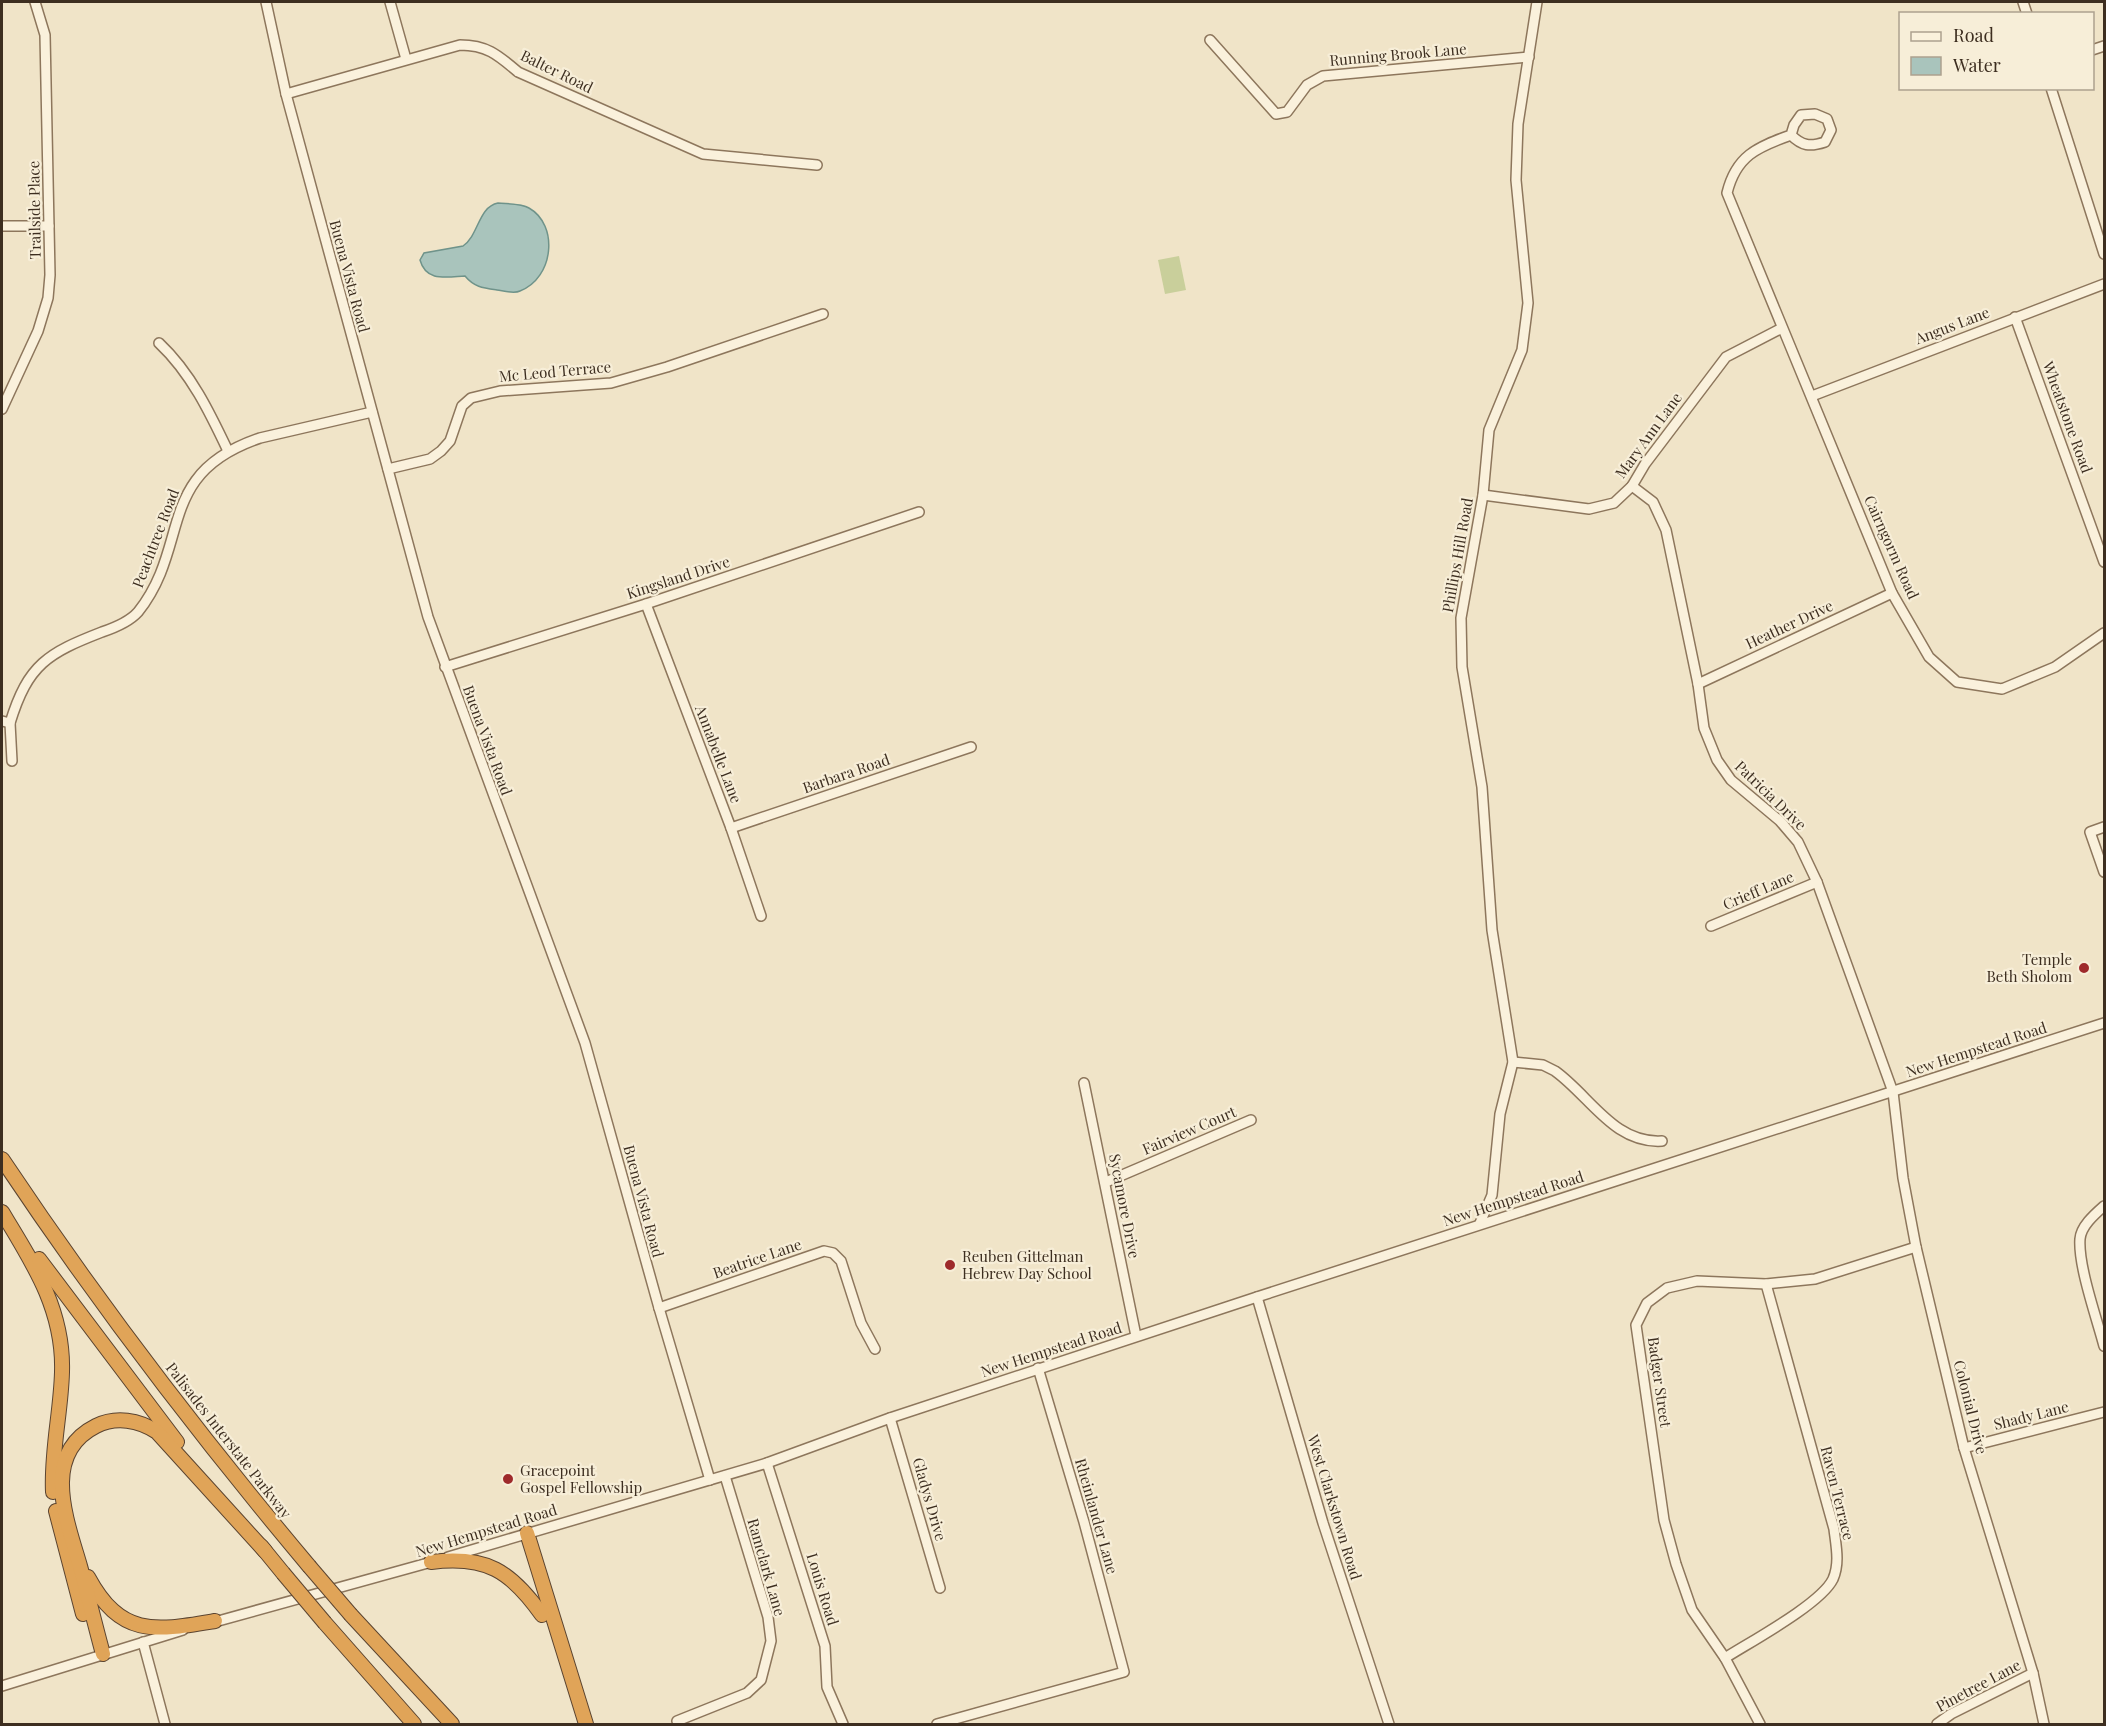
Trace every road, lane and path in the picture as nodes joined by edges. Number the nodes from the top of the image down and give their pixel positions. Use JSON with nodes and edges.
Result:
{"nodes":[{"id":1,"x":36,"y":2,"type":"edge"},
{"id":2,"x":266,"y":2,"type":"edge"},
{"id":3,"x":390,"y":2,"type":"edge"},
{"id":4,"x":1537,"y":2,"type":"edge"},
{"id":5,"x":1210,"y":40,"type":"dead end"},
{"id":6,"x":1529,"y":57,"type":"junction"},
{"id":7,"x":406,"y":59,"type":"junction"},
{"id":8,"x":2052,"y":90,"type":"edge"},
{"id":9,"x":286,"y":94,"type":"junction"},
{"id":10,"x":1791,"y":135,"type":"junction"},
{"id":11,"x":817,"y":165,"type":"dead end"},
{"id":12,"x":2,"y":226,"type":"edge"},
{"id":13,"x":49,"y":226,"type":"junction"},
{"id":14,"x":2104,"y":254,"type":"edge"},
{"id":15,"x":2104,"y":284,"type":"edge"},
{"id":16,"x":823,"y":314,"type":"dead end"},
{"id":17,"x":2015,"y":317,"type":"junction"},
{"id":18,"x":1782,"y":328,"type":"junction"},
{"id":19,"x":159,"y":343,"type":"dead end"},
{"id":20,"x":1812,"y":396,"type":"junction"},
{"id":21,"x":2,"y":409,"type":"edge"},
{"id":22,"x":372,"y":412,"type":"junction"},
{"id":23,"x":228,"y":451,"type":"junction"},
{"id":24,"x":388,"y":469,"type":"junction"},
{"id":25,"x":1632,"y":486,"type":"junction"},
{"id":26,"x":1483,"y":495,"type":"junction"},
{"id":27,"x":920,"y":512,"type":"dead end"},
{"id":28,"x":2104,"y":562,"type":"edge"},
{"id":29,"x":1892,"y":593,"type":"junction"},
{"id":30,"x":646,"y":604,"type":"junction"},
{"id":31,"x":2104,"y":633,"type":"edge"},
{"id":32,"x":445,"y":667,"type":"junction"},
{"id":33,"x":1698,"y":684,"type":"junction"},
{"id":34,"x":6,"y":722,"type":"edge"},
{"id":35,"x":971,"y":747,"type":"dead end"},
{"id":36,"x":12,"y":761,"type":"dead end"},
{"id":37,"x":2104,"y":827,"type":"edge"},
{"id":38,"x":731,"y":828,"type":"junction"},
{"id":39,"x":2104,"y":872,"type":"edge"},
{"id":40,"x":1817,"y":882,"type":"junction"},
{"id":41,"x":761,"y":916,"type":"dead end"},
{"id":42,"x":1711,"y":926,"type":"dead end"},
{"id":43,"x":2104,"y":1023,"type":"edge"},
{"id":44,"x":1514,"y":1062,"type":"junction"},
{"id":45,"x":1084,"y":1083,"type":"dead end"},
{"id":46,"x":1893,"y":1092,"type":"junction"},
{"id":47,"x":1251,"y":1120,"type":"dead end"},
{"id":48,"x":1662,"y":1141,"type":"dead end"},
{"id":49,"x":2,"y":1158,"type":"edge"},
{"id":50,"x":1106,"y":1182,"type":"junction"},
{"id":51,"x":2,"y":1206,"type":"edge"},
{"id":52,"x":2104,"y":1206,"type":"edge"},
{"id":53,"x":2,"y":1212,"type":"edge"},
{"id":54,"x":1480,"y":1223,"type":"junction"},
{"id":55,"x":1916,"y":1247,"type":"junction"},
{"id":56,"x":1766,"y":1284,"type":"junction"},
{"id":57,"x":1257,"y":1296,"type":"junction"},
{"id":58,"x":658,"y":1308,"type":"junction"},
{"id":59,"x":1136,"y":1336,"type":"junction"},
{"id":60,"x":2104,"y":1346,"type":"edge"},
{"id":61,"x":875,"y":1349,"type":"dead end"},
{"id":62,"x":1038,"y":1368,"type":"junction"},
{"id":63,"x":2104,"y":1412,"type":"edge"},
{"id":64,"x":890,"y":1418,"type":"junction"},
{"id":65,"x":1964,"y":1448,"type":"junction"},
{"id":66,"x":767,"y":1463,"type":"junction"},
{"id":67,"x":725,"y":1476,"type":"junction"},
{"id":68,"x":710,"y":1480,"type":"junction"},
{"id":69,"x":523,"y":1534,"type":"junction"},
{"id":70,"x":265,"y":1551,"type":"junction"},
{"id":71,"x":431,"y":1562,"type":"junction"},
{"id":72,"x":80,"y":1565,"type":"junction"},
{"id":73,"x":940,"y":1588,"type":"dead end"},
{"id":74,"x":543,"y":1615,"type":"junction"},
{"id":75,"x":215,"y":1621,"type":"junction"},
{"id":76,"x":142,"y":1642,"type":"junction"},
{"id":77,"x":99,"y":1656,"type":"junction"},
{"id":78,"x":1725,"y":1658,"type":"junction"},
{"id":79,"x":2033,"y":1673,"type":"junction"},
{"id":80,"x":408,"y":1679,"type":"junction"},
{"id":81,"x":2,"y":1686,"type":"edge"},
{"id":82,"x":677,"y":1721,"type":"dead end"},
{"id":83,"x":165,"y":1725,"type":"edge"},
{"id":84,"x":414,"y":1725,"type":"edge"},
{"id":85,"x":452,"y":1725,"type":"edge"},
{"id":86,"x":458,"y":1725,"type":"edge"},
{"id":87,"x":575,"y":1725,"type":"edge"},
{"id":88,"x":586,"y":1725,"type":"edge"},
{"id":89,"x":843,"y":1725,"type":"edge"},
{"id":90,"x":937,"y":1725,"type":"edge"},
{"id":91,"x":1389,"y":1725,"type":"edge"},
{"id":92,"x":1760,"y":1725,"type":"edge"},
{"id":93,"x":1937,"y":1725,"type":"edge"},
{"id":94,"x":2044,"y":1725,"type":"edge"}],
"edges":[{"from":1,"to":13,"type":"street","name":"Trailside Place"},
{"from":2,"to":9,"type":"street","name":"Buena Vista Road"},
{"from":3,"to":7,"type":"street"},
{"from":4,"to":6,"type":"street","name":"Phillips Hill Road"},
{"from":5,"to":6,"type":"street","name":"Running Brook Lane"},
{"from":6,"to":26,"type":"street","name":"Phillips Hill Road"},
{"from":7,"to":9,"type":"street","name":"Balter Road"},
{"from":7,"to":11,"type":"street","name":"Balter Road"},
{"from":8,"to":14,"type":"street"},
{"from":9,"to":22,"type":"street","name":"Buena Vista Road"},
{"from":10,"to":10,"type":"street"},
{"from":10,"to":18,"type":"street","name":"Cairngorm Road"},
{"from":12,"to":13,"type":"street"},
{"from":13,"to":21,"type":"street","name":"Trailside Place"},
{"from":15,"to":17,"type":"street","name":"Angus Lane"},
{"from":16,"to":24,"type":"street","name":"Mc Leod Terrace"},
{"from":17,"to":20,"type":"street","name":"Angus Lane"},
{"from":17,"to":28,"type":"street","name":"Wheatstone Road"},
{"from":18,"to":20,"type":"street","name":"Cairngorm Road"},
{"from":18,"to":25,"type":"street","name":"Mary Ann Lane"},
{"from":19,"to":23,"type":"street"},
{"from":20,"to":29,"type":"street","name":"Cairngorm Road"},
{"from":22,"to":23,"type":"street","name":"Peachtree Road"},
{"from":22,"to":24,"type":"street","name":"Buena Vista Road"},
{"from":23,"to":34,"type":"street","name":"Peachtree Road"},
{"from":24,"to":32,"type":"street","name":"Buena Vista Road"},
{"from":25,"to":26,"type":"street","name":"Mary Ann Lane"},
{"from":25,"to":33,"type":"street","name":"Patricia Drive"},
{"from":26,"to":44,"type":"street","name":"Phillips Hill Road"},
{"from":27,"to":30,"type":"street","name":"Kingsland Drive"},
{"from":29,"to":31,"type":"street","name":"Cairngorm Road"},
{"from":29,"to":33,"type":"street","name":"Heather Drive"},
{"from":30,"to":32,"type":"street","name":"Kingsland Drive"},
{"from":30,"to":38,"type":"street","name":"Annabelle Lane"},
{"from":32,"to":58,"type":"street","name":"Buena Vista Road"},
{"from":33,"to":40,"type":"street","name":"Patricia Drive"},
{"from":34,"to":36,"type":"street"},
{"from":35,"to":38,"type":"street","name":"Barbara Road"},
{"from":37,"to":39,"type":"street"},
{"from":38,"to":41,"type":"street","name":"Annabelle Lane"},
{"from":40,"to":42,"type":"street","name":"Crieff Lane"},
{"from":40,"to":46,"type":"street","name":"Patricia Drive"},
{"from":43,"to":46,"type":"street","name":"New Hempstead Road"},
{"from":44,"to":48,"type":"street"},
{"from":44,"to":54,"type":"street","name":"Phillips Hill Road"},
{"from":45,"to":50,"type":"street","name":"Sycamore Drive"},
{"from":46,"to":54,"type":"street","name":"New Hempstead Road"},
{"from":46,"to":55,"type":"street","name":"Colonial Drive"},
{"from":47,"to":50,"type":"street","name":"Fairview Court"},
{"from":49,"to":80,"type":"highway","name":"Palisades Interstate Parkway","bridge":true},
{"from":50,"to":59,"type":"street","name":"Sycamore Drive"},
{"from":51,"to":70,"type":"highway"},
{"from":52,"to":60,"type":"street"},
{"from":53,"to":77,"type":"highway"},
{"from":54,"to":57,"type":"street","name":"New Hempstead Road"},
{"from":55,"to":56,"type":"street","name":"Badger Street"},
{"from":55,"to":65,"type":"street","name":"Colonial Drive"},
{"from":56,"to":78,"type":"street","name":"Raven Terrace"},
{"from":56,"to":78,"type":"street","name":"Badger Street"},
{"from":57,"to":59,"type":"street","name":"New Hempstead Road"},
{"from":57,"to":91,"type":"street","name":"West Clarkstown Road"},
{"from":58,"to":61,"type":"street","name":"Beatrice Lane"},
{"from":58,"to":68,"type":"street","name":"Buena Vista Road"},
{"from":59,"to":62,"type":"street","name":"New Hempstead Road"},
{"from":62,"to":64,"type":"street","name":"New Hempstead Road"},
{"from":62,"to":90,"type":"street","name":"Rheinlander Lane"},
{"from":63,"to":65,"type":"street","name":"Shady Lane"},
{"from":64,"to":66,"type":"street","name":"New Hempstead Road"},
{"from":64,"to":73,"type":"street","name":"Gladys Drive"},
{"from":65,"to":79,"type":"street","name":"Colonial Drive"},
{"from":66,"to":67,"type":"street","name":"New Hempstead Road"},
{"from":66,"to":89,"type":"street","name":"Louis Road"},
{"from":67,"to":68,"type":"street","name":"New Hempstead Road"},
{"from":67,"to":82,"type":"street","name":"Ramclark Lane"},
{"from":68,"to":69,"type":"street","name":"New Hempstead Road"},
{"from":69,"to":71,"type":"street","name":"New Hempstead Road"},
{"from":69,"to":74,"type":"highway"},
{"from":69,"to":88,"type":"highway"},
{"from":70,"to":72,"type":"highway"},
{"from":70,"to":84,"type":"highway","bridge":true},
{"from":71,"to":74,"type":"highway"},
{"from":71,"to":75,"type":"street","name":"New Hempstead Road"},
{"from":72,"to":75,"type":"highway"},
{"from":72,"to":77,"type":"highway"},
{"from":74,"to":87,"type":"highway"},
{"from":75,"to":76,"type":"street","name":"New Hempstead Road"},
{"from":76,"to":77,"type":"street","name":"New Hempstead Road"},
{"from":76,"to":83,"type":"street"},
{"from":77,"to":81,"type":"street","name":"New Hempstead Road"},
{"from":78,"to":92,"type":"street","name":"Badger Street"},
{"from":79,"to":93,"type":"street","name":"Pinetree Lane"},
{"from":79,"to":94,"type":"street","name":"Colonial Drive"},
{"from":80,"to":85,"type":"highway","name":"Palisades Interstate Parkway"},
{"from":80,"to":86,"type":"highway"}]}
